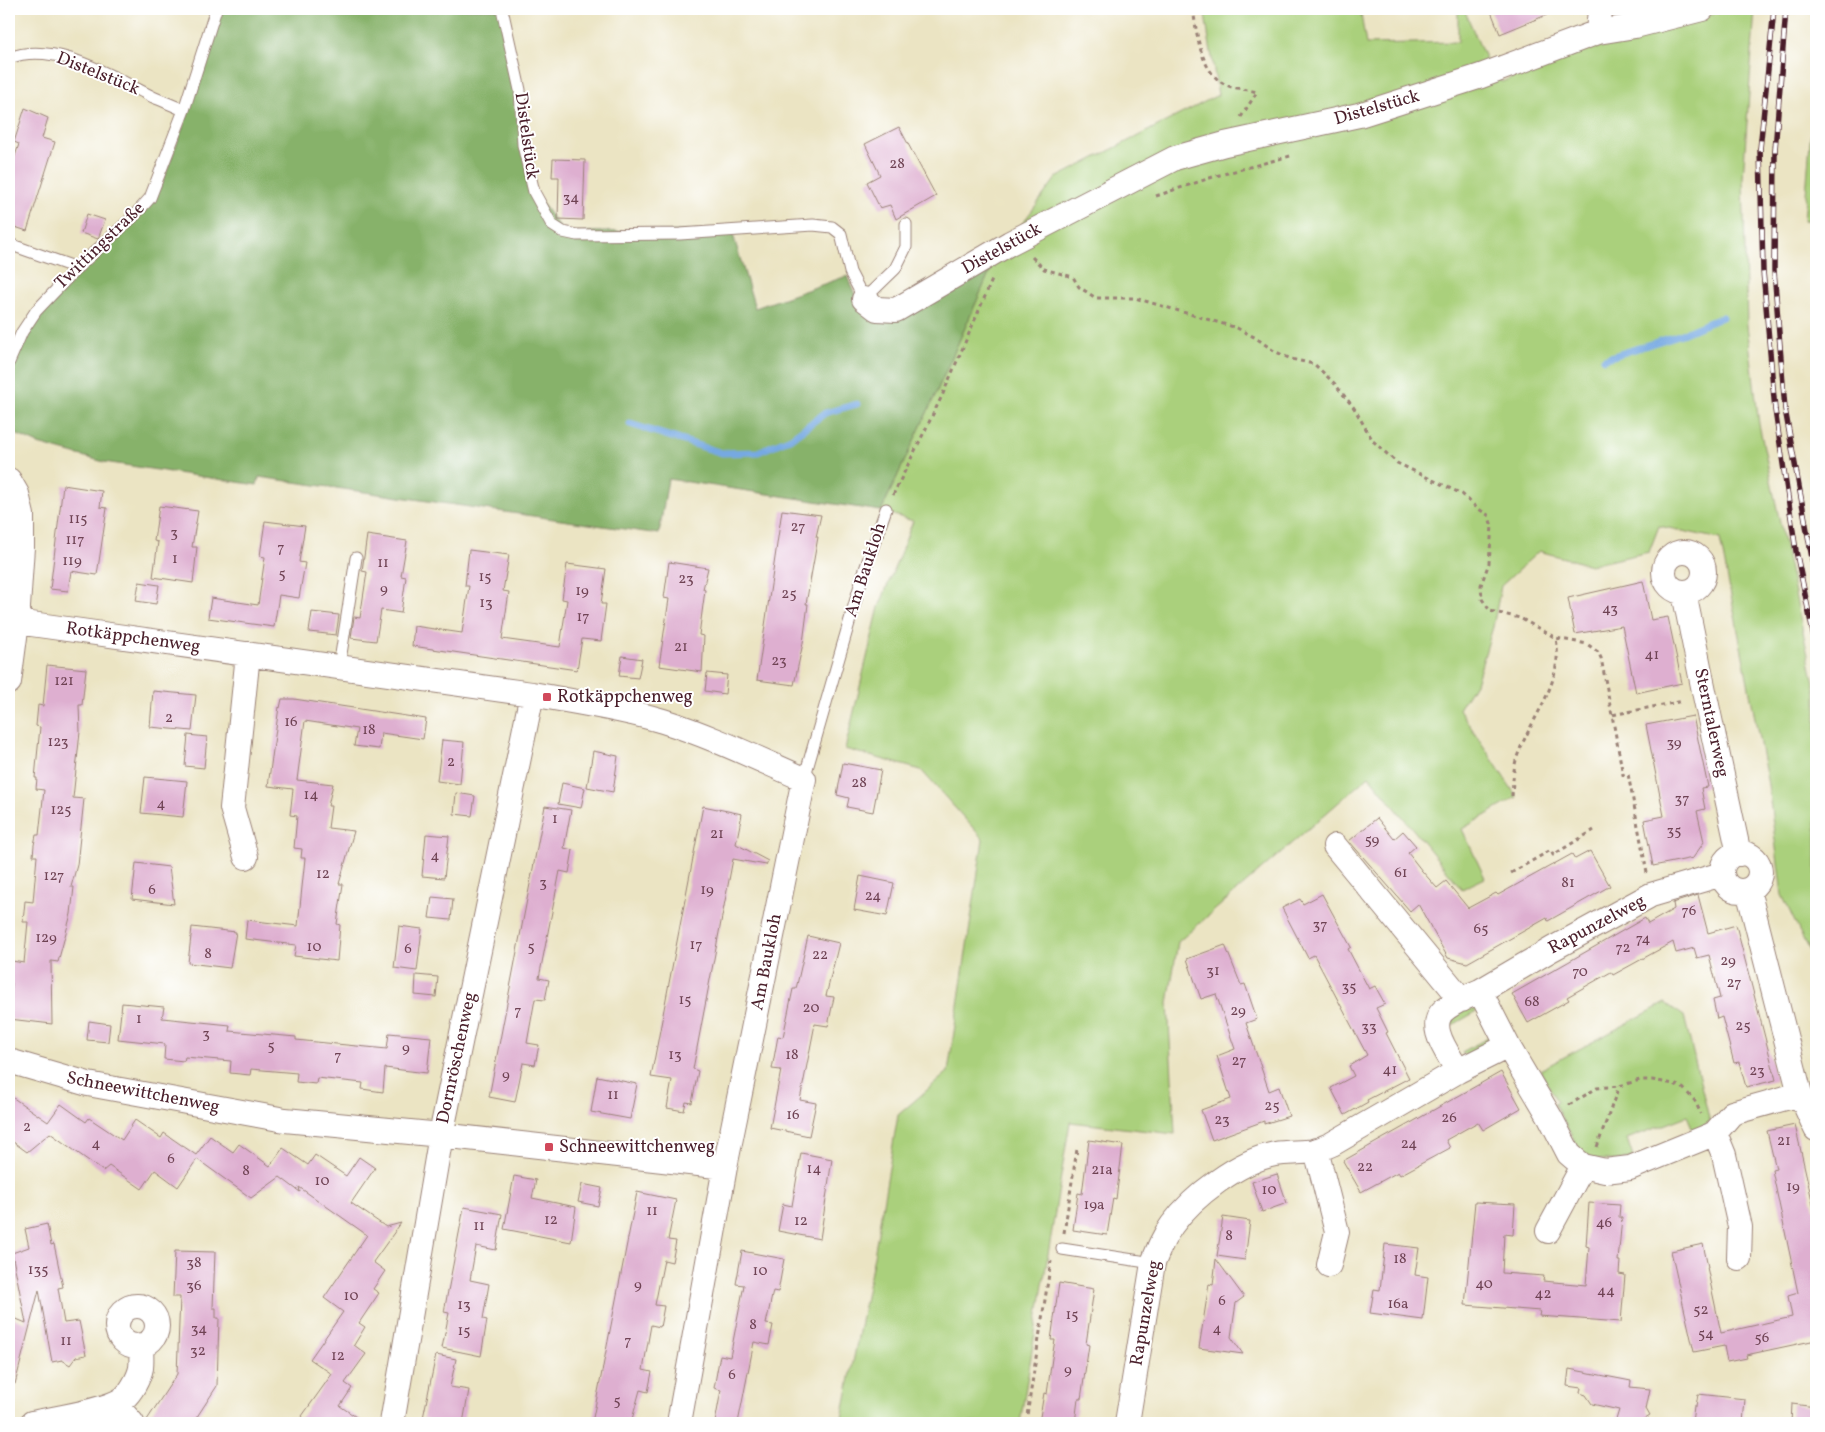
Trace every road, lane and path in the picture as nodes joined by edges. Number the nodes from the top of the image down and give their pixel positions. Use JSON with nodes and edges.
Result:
{"nodes":[{"id":1,"x":216,"y":9,"type":"edge"},
{"id":2,"x":502,"y":9,"type":"edge"},
{"id":3,"x":1193,"y":9,"type":"edge"},
{"id":4,"x":1702,"y":9,"type":"edge"},
{"id":5,"x":1599,"y":20,"type":"edge"},
{"id":6,"x":9,"y":58,"type":"edge"},
{"id":7,"x":184,"y":110,"type":"junction"},
{"id":8,"x":1226,"y":144,"type":"junction"},
{"id":9,"x":1302,"y":152,"type":"dead end"},
{"id":10,"x":1155,"y":196,"type":"dead end"},
{"id":11,"x":906,"y":224,"type":"dead end"},
{"id":12,"x":9,"y":244,"type":"edge"},
{"id":13,"x":1027,"y":252,"type":"dead end"},
{"id":14,"x":77,"y":268,"type":"junction"},
{"id":15,"x":993,"y":277,"type":"dead end"},
{"id":16,"x":864,"y":298,"type":"junction"},
{"id":17,"x":9,"y":362,"type":"edge"},
{"id":18,"x":9,"y":480,"type":"edge"},
{"id":19,"x":886,"y":509,"type":"joint"},
{"id":20,"x":356,"y":558,"type":"dead end"},
{"id":21,"x":1684,"y":593,"type":"dead end"},
{"id":22,"x":17,"y":622,"type":"junction"},
{"id":23,"x":1556,"y":638,"type":"junction"},
{"id":24,"x":248,"y":654,"type":"junction"},
{"id":25,"x":340,"y":667,"type":"junction"},
{"id":26,"x":9,"y":682,"type":"edge"},
{"id":27,"x":532,"y":694,"type":"junction"},
{"id":28,"x":1705,"y":696,"type":"junction"},
{"id":29,"x":1612,"y":715,"type":"junction"},
{"id":30,"x":804,"y":779,"type":"junction"},
{"id":31,"x":1512,"y":796,"type":"dead end"},
{"id":32,"x":1594,"y":830,"type":"dead end"},
{"id":33,"x":1335,"y":846,"type":"dead end"},
{"id":34,"x":1739,"y":854,"type":"junction"},
{"id":35,"x":246,"y":857,"type":"dead end"},
{"id":36,"x":1511,"y":873,"type":"dead end"},
{"id":37,"x":1722,"y":874,"type":"junction"},
{"id":38,"x":1748,"y":890,"type":"junction"},
{"id":39,"x":1651,"y":895,"type":"junction"},
{"id":40,"x":1471,"y":995,"type":"junction"},
{"id":41,"x":1508,"y":1046,"type":"junction"},
{"id":42,"x":9,"y":1062,"type":"edge"},
{"id":43,"x":1458,"y":1071,"type":"junction"},
{"id":44,"x":1619,"y":1086,"type":"junction"},
{"id":45,"x":1800,"y":1094,"type":"junction"},
{"id":46,"x":1550,"y":1117,"type":"junction"},
{"id":47,"x":1816,"y":1129,"type":"edge"},
{"id":48,"x":1713,"y":1134,"type":"junction"},
{"id":49,"x":441,"y":1135,"type":"junction"},
{"id":50,"x":1077,"y":1149,"type":"dead end"},
{"id":51,"x":1316,"y":1150,"type":"junction"},
{"id":52,"x":725,"y":1167,"type":"junction"},
{"id":53,"x":1586,"y":1167,"type":"junction"},
{"id":54,"x":1548,"y":1231,"type":"dead end"},
{"id":55,"x":1062,"y":1249,"type":"junction"},
{"id":56,"x":1739,"y":1258,"type":"dead end"},
{"id":57,"x":1153,"y":1263,"type":"junction"},
{"id":58,"x":1328,"y":1265,"type":"dead end"},
{"id":59,"x":141,"y":1345,"type":"dead end"},
{"id":60,"x":115,"y":1404,"type":"junction"},
{"id":61,"x":1026,"y":1422,"type":"dead end"},
{"id":62,"x":32,"y":1423,"type":"edge"},
{"id":63,"x":132,"y":1423,"type":"edge"},
{"id":64,"x":392,"y":1423,"type":"edge"},
{"id":65,"x":679,"y":1423,"type":"edge"},
{"id":66,"x":1127,"y":1423,"type":"edge"}],
"edges":[{"from":1,"to":7,"type":"lane","name":"Twittingstraße"},
{"from":2,"to":16,"type":"lane","name":"Distelstück"},
{"from":3,"to":8,"type":"path"},
{"from":4,"to":5,"type":"street","name":"Distelstück"},
{"from":5,"to":8,"type":"street","name":"Distelstück"},
{"from":6,"to":7,"type":"lane","name":"Distelstück"},
{"from":7,"to":14,"type":"lane","name":"Twittingstraße"},
{"from":8,"to":16,"type":"street","name":"Distelstück"},
{"from":9,"to":10,"type":"path"},
{"from":11,"to":16,"type":"lane"},
{"from":12,"to":14,"type":"lane"},
{"from":13,"to":23,"type":"path"},
{"from":14,"to":17,"type":"lane","name":"Twittingstraße"},
{"from":15,"to":19,"type":"path"},
{"from":18,"to":22,"type":"street"},
{"from":19,"to":30,"type":"lane","name":"Am Baukloh"},
{"from":20,"to":25,"type":"lane"},
{"from":21,"to":28,"type":"street","name":"Sterntalerweg"},
{"from":22,"to":24,"type":"street","name":"Rotkäppchenweg"},
{"from":22,"to":26,"type":"street"},
{"from":23,"to":29,"type":"path"},
{"from":23,"to":31,"type":"path"},
{"from":24,"to":25,"type":"street","name":"Rotkäppchenweg"},
{"from":24,"to":35,"type":"street"},
{"from":25,"to":27,"type":"street","name":"Rotkäppchenweg"},
{"from":27,"to":30,"type":"street","name":"Rotkäppchenweg"},
{"from":27,"to":49,"type":"street","name":"Dornröschenweg"},
{"from":28,"to":29,"type":"path"},
{"from":28,"to":34,"type":"street","name":"Sterntalerweg"},
{"from":29,"to":39,"type":"path"},
{"from":30,"to":52,"type":"street","name":"Am Baukloh"},
{"from":32,"to":36,"type":"path"},
{"from":33,"to":40,"type":"street"},
{"from":34,"to":37,"type":"street"},
{"from":34,"to":38,"type":"street"},
{"from":37,"to":38,"type":"street"},
{"from":37,"to":39,"type":"street","name":"Rapunzelweg"},
{"from":38,"to":45,"type":"street"},
{"from":39,"to":40,"type":"street","name":"Rapunzelweg"},
{"from":40,"to":41,"type":"street"},
{"from":40,"to":43,"type":"street","name":"Rapunzelweg"},
{"from":41,"to":43,"type":"street","name":"Rapunzelweg"},
{"from":41,"to":46,"type":"street"},
{"from":42,"to":49,"type":"street","name":"Schneewittchenweg"},
{"from":43,"to":51,"type":"street","name":"Rapunzelweg"},
{"from":44,"to":46,"type":"path"},
{"from":44,"to":48,"type":"path"},
{"from":44,"to":53,"type":"path"},
{"from":45,"to":47,"type":"street"},
{"from":45,"to":48,"type":"street"},
{"from":46,"to":53,"type":"street"},
{"from":48,"to":53,"type":"street"},
{"from":48,"to":56,"type":"street"},
{"from":49,"to":52,"type":"street","name":"Schneewittchenweg"},
{"from":49,"to":64,"type":"street","name":"Dornröschenweg"},
{"from":50,"to":55,"type":"path"},
{"from":51,"to":57,"type":"street","name":"Rapunzelweg"},
{"from":51,"to":58,"type":"street"},
{"from":52,"to":65,"type":"street","name":"Am Baukloh"},
{"from":53,"to":54,"type":"street"},
{"from":55,"to":57,"type":"lane"},
{"from":55,"to":61,"type":"path"},
{"from":57,"to":66,"type":"street","name":"Rapunzelweg"},
{"from":59,"to":60,"type":"street"},
{"from":60,"to":62,"type":"street"},
{"from":60,"to":63,"type":"street"}]}
